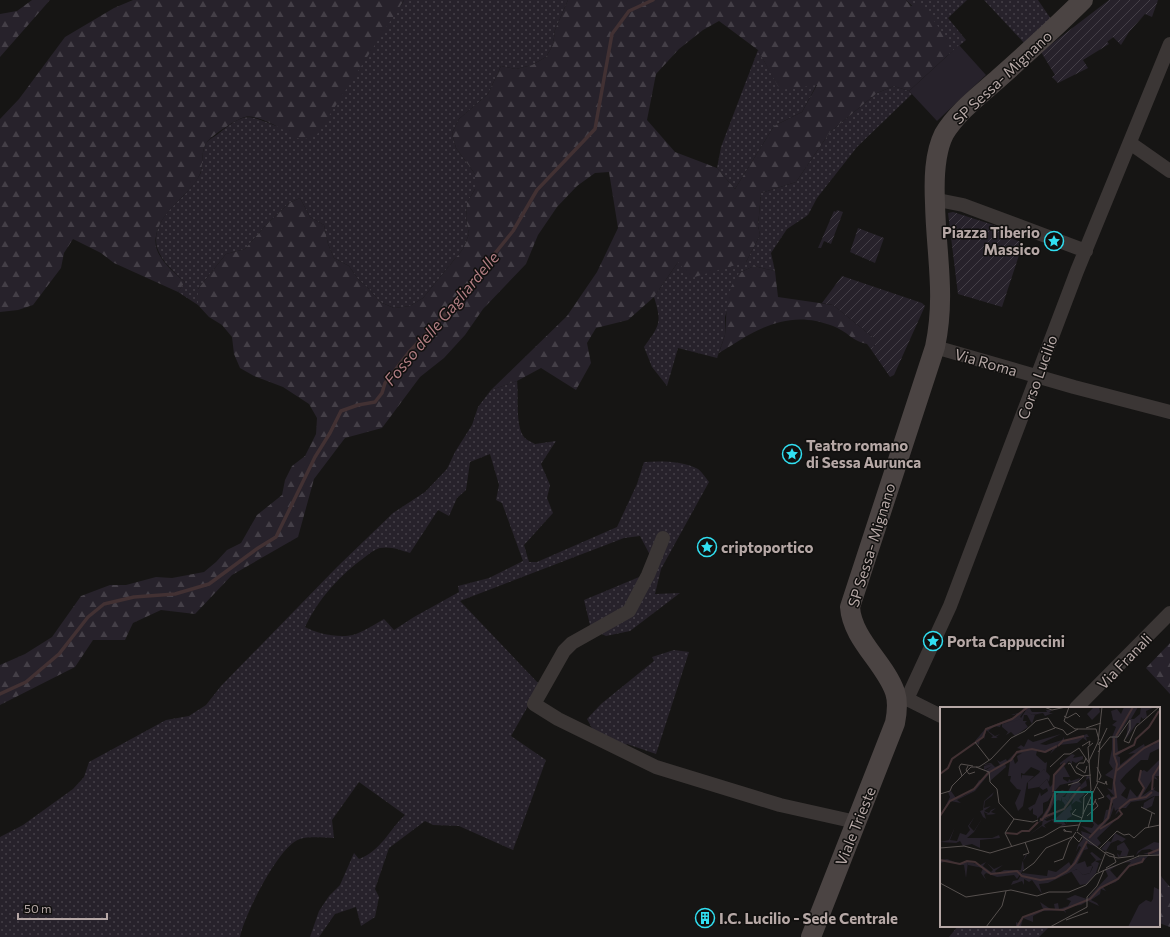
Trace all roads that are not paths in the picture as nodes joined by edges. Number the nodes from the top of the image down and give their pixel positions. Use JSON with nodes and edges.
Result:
{"nodes":[{"id":1,"x":1083,"y":0,"type":"edge"},
{"id":2,"x":1170,"y":44,"type":"edge"},
{"id":3,"x":1166,"y":64,"type":"edge"},
{"id":4,"x":1130,"y":143,"type":"junction"},
{"id":5,"x":1170,"y":171,"type":"edge"},
{"id":6,"x":935,"y":202,"type":"junction"},
{"id":7,"x":1086,"y":251,"type":"junction"},
{"id":8,"x":935,"y":347,"type":"junction"},
{"id":9,"x":1036,"y":377,"type":"junction"},
{"id":10,"x":1170,"y":412,"type":"edge"},
{"id":11,"x":663,"y":538,"type":"dead end"},
{"id":12,"x":1170,"y":613,"type":"edge"},
{"id":13,"x":900,"y":705,"type":"junction"},
{"id":14,"x":1077,"y":707,"type":"edge"},
{"id":15,"x":940,"y":716,"type":"edge"},
{"id":16,"x":856,"y":822,"type":"junction"},
{"id":17,"x":811,"y":937,"type":"edge"}],
"edges":[{"from":1,"to":6,"type":"street","name":"SP Sessa- Mignano"},
{"from":2,"to":3,"type":"street","name":"Corso Lucilio"},
{"from":3,"to":4,"type":"street","name":"Corso Lucilio"},
{"from":4,"to":5,"type":"street"},
{"from":4,"to":7,"type":"street","name":"Corso Lucilio"},
{"from":6,"to":7,"type":"street"},
{"from":6,"to":8,"type":"street","name":"SP Sessa- Mignano"},
{"from":7,"to":9,"type":"street","name":"Corso Lucilio"},
{"from":8,"to":9,"type":"street","name":"Via Roma"},
{"from":8,"to":13,"type":"street","name":"SP Sessa- Mignano"},
{"from":9,"to":10,"type":"street","name":"Via Roma"},
{"from":9,"to":13,"type":"street","name":"Corso Lucilio"},
{"from":11,"to":16,"type":"street"},
{"from":12,"to":14,"type":"street","name":"Via Franali"},
{"from":13,"to":15,"type":"street"},
{"from":13,"to":16,"type":"street","name":"Viale Trieste"},
{"from":16,"to":17,"type":"street","name":"Viale Trieste"}]}
